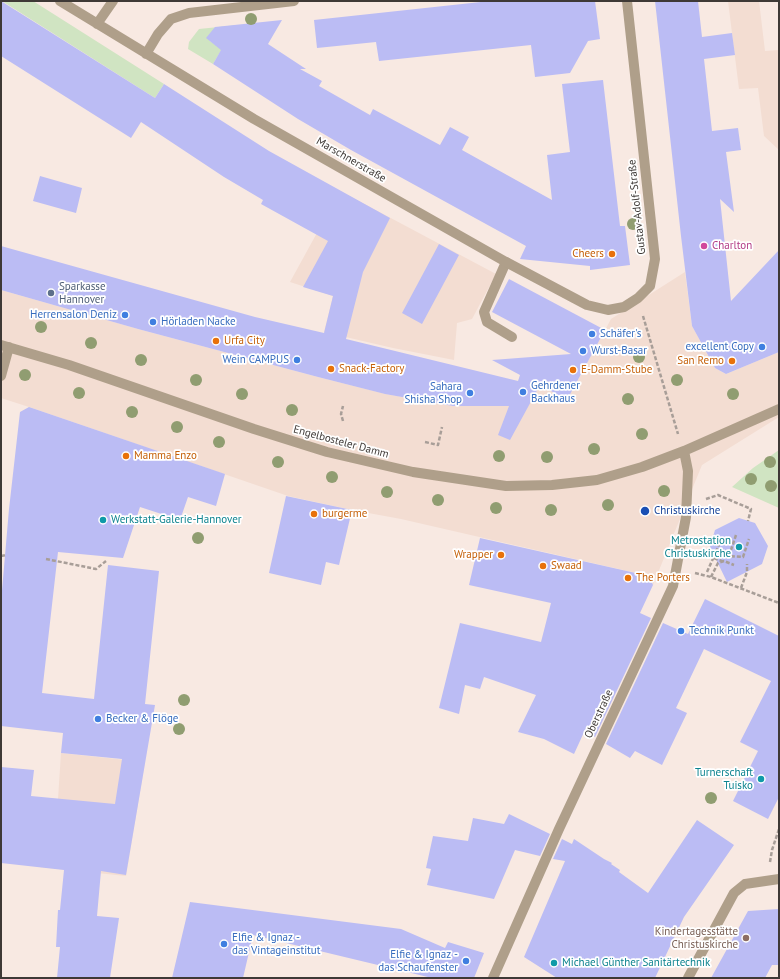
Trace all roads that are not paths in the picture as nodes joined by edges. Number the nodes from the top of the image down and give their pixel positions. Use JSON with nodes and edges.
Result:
{"nodes":[{"id":1,"x":60,"y":1,"type":"edge"},
{"id":2,"x":113,"y":1,"type":"edge"},
{"id":3,"x":294,"y":1,"type":"edge"},
{"id":4,"x":627,"y":1,"type":"edge"},
{"id":5,"x":97,"y":24,"type":"junction"},
{"id":6,"x":146,"y":54,"type":"junction"},
{"id":7,"x":506,"y":262,"type":"junction"},
{"id":8,"x":638,"y":298,"type":"joint"},
{"id":9,"x":512,"y":337,"type":"dead end"},
{"id":10,"x":5,"y":346,"type":"edge"},
{"id":11,"x":1,"y":376,"type":"edge"},
{"id":12,"x":779,"y":409,"type":"edge"},
{"id":13,"x":684,"y":451,"type":"junction"},
{"id":14,"x":775,"y":880,"type":"edge"},
{"id":15,"x":493,"y":978,"type":"edge"},
{"id":16,"x":688,"y":978,"type":"edge"}],
"edges":[{"from":1,"to":5,"type":"street","name":"Marschnerstraße"},
{"from":2,"to":5,"type":"street"},
{"from":3,"to":6,"type":"street"},
{"from":4,"to":8,"type":"street","name":"Gustav-Adolf-Straße"},
{"from":5,"to":6,"type":"street","name":"Marschnerstraße"},
{"from":6,"to":7,"type":"street","name":"Marschnerstraße"},
{"from":7,"to":8,"type":"street","name":"Marschnerstraße"},
{"from":7,"to":9,"type":"street"},
{"from":10,"to":11,"type":"street"},
{"from":10,"to":13,"type":"street","name":"Engelbosteler Damm"},
{"from":12,"to":13,"type":"street","name":"Engelbosteler Damm"},
{"from":13,"to":15,"type":"street","name":"Oberstraße"},
{"from":14,"to":16,"type":"street"}]}
